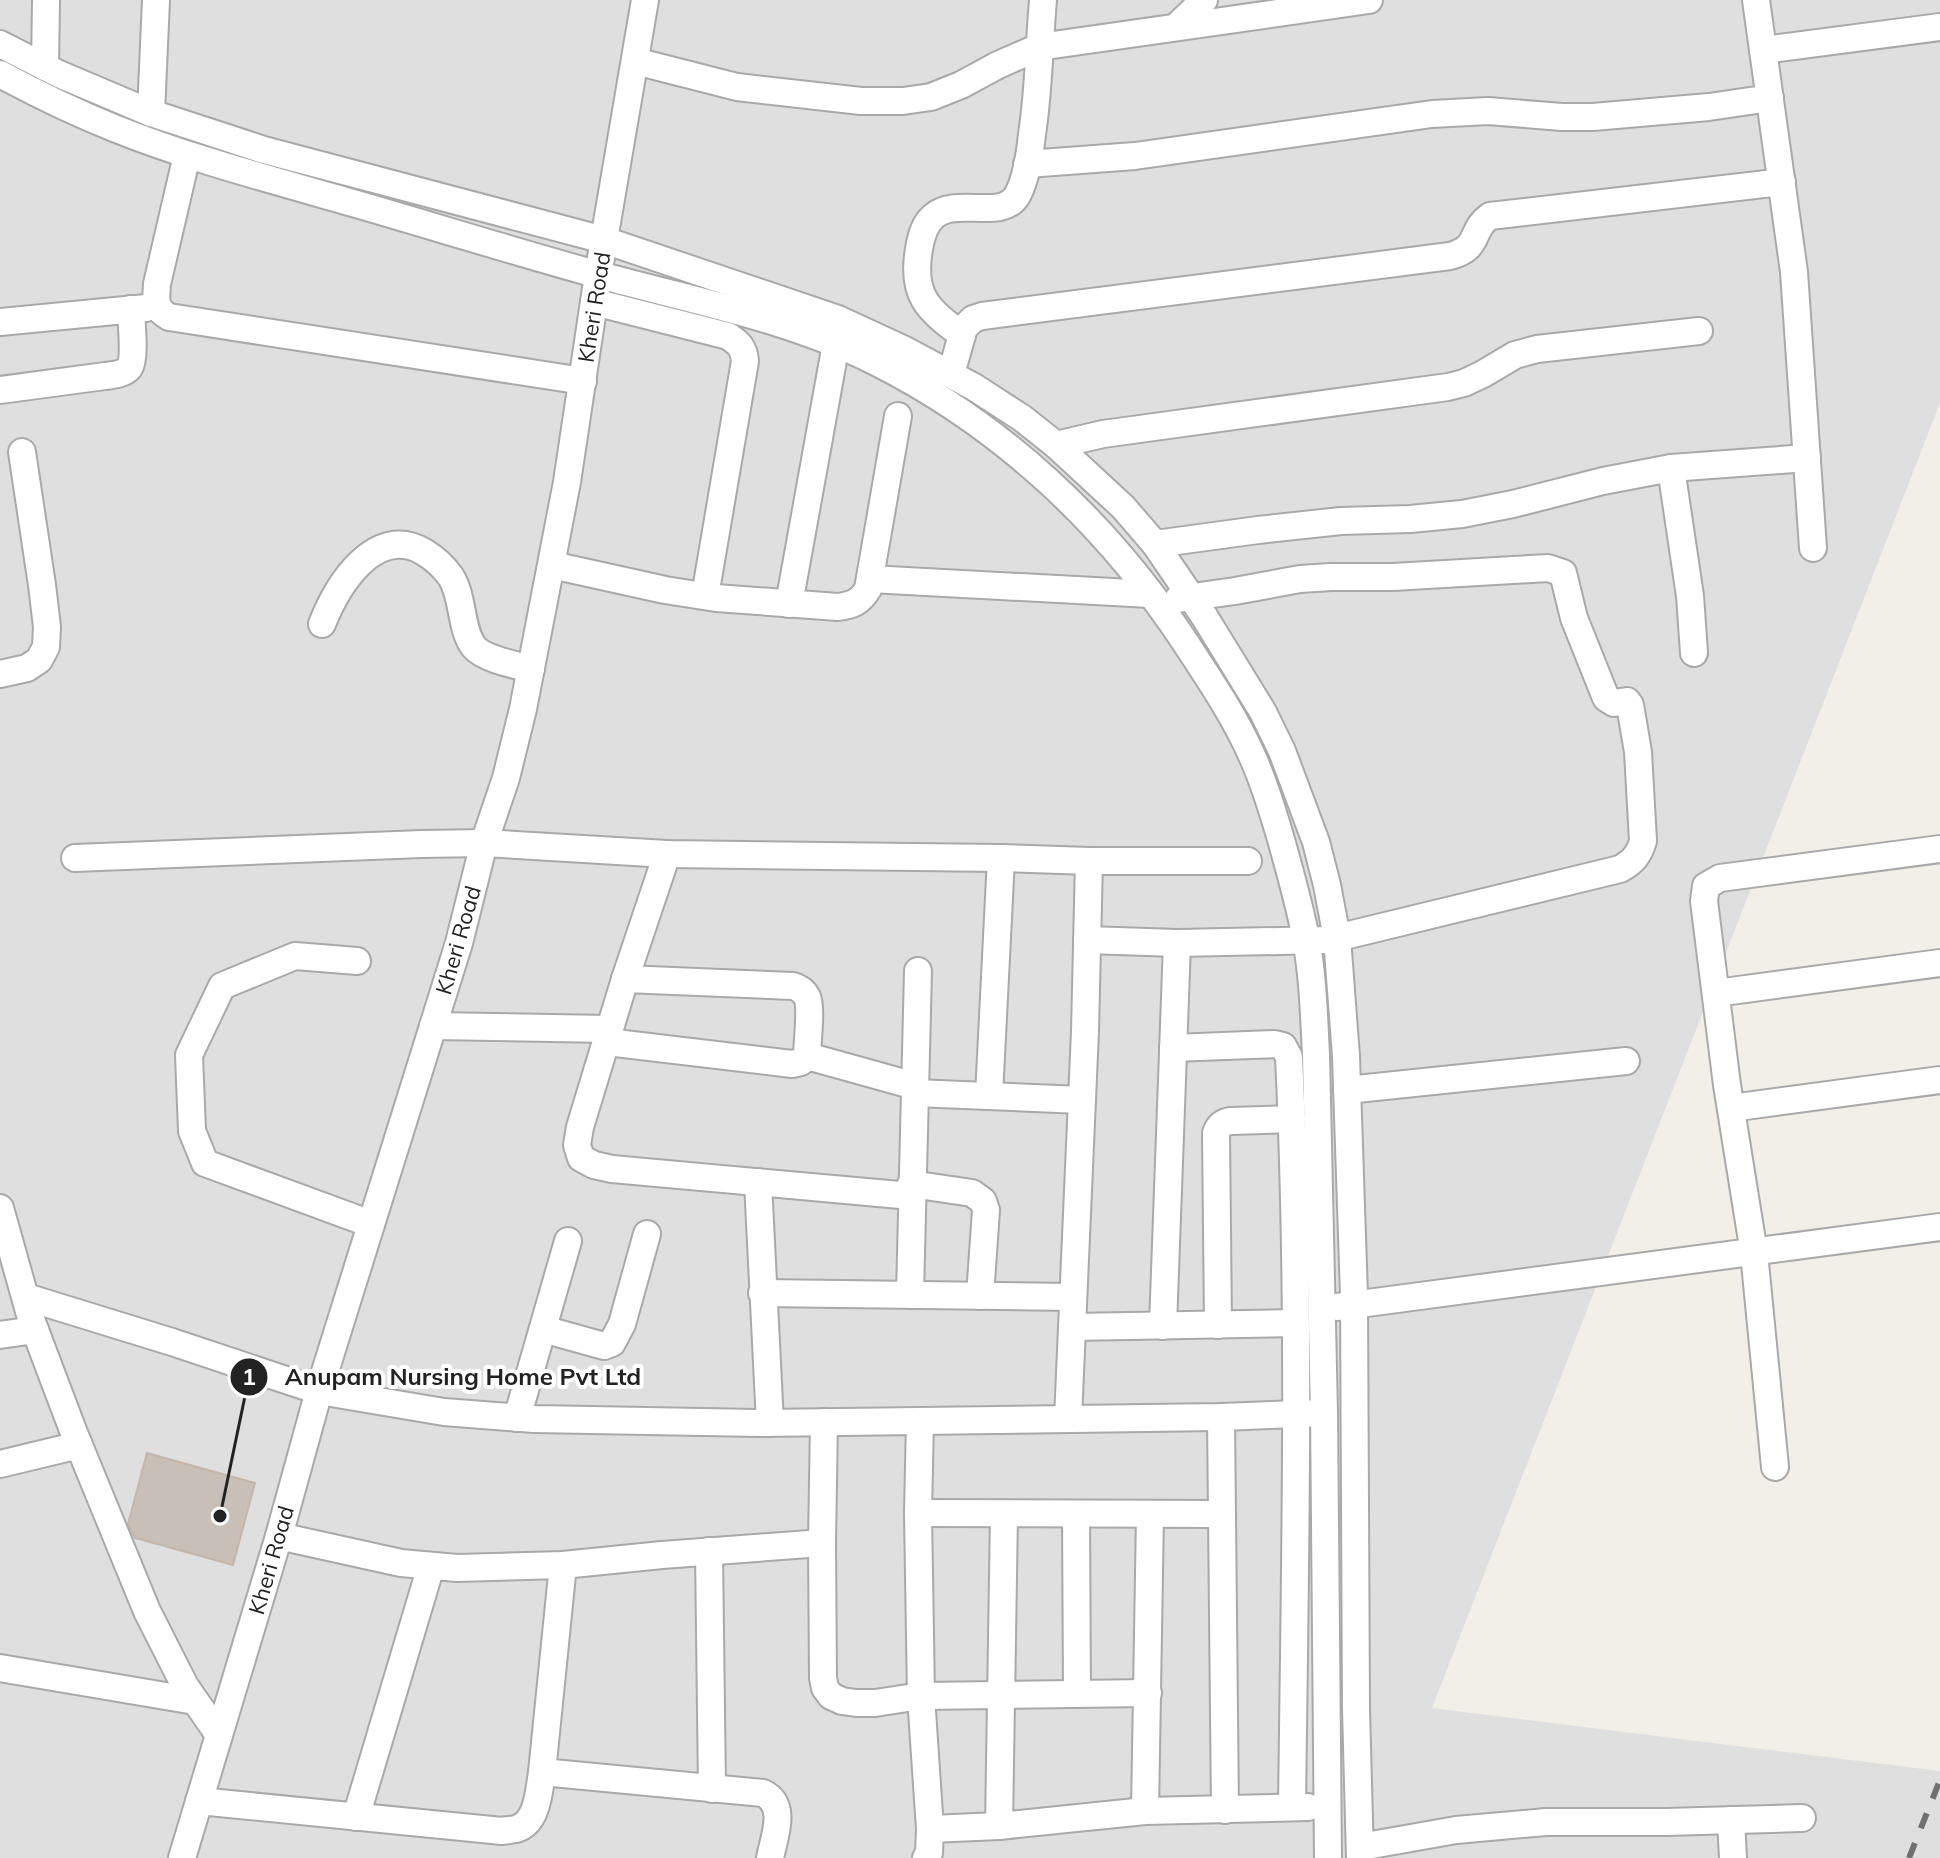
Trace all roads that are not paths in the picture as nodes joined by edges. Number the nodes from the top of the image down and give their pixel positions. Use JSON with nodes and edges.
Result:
{"nodes":[{"id":1,"x":46,"y":0,"type":"edge"},
{"id":2,"x":156,"y":0,"type":"edge"},
{"id":3,"x":645,"y":0,"type":"edge"},
{"id":4,"x":1043,"y":0,"type":"edge"},
{"id":5,"x":1204,"y":0,"type":"edge"},
{"id":6,"x":1369,"y":0,"type":"edge"},
{"id":7,"x":1756,"y":0,"type":"edge"},
{"id":8,"x":1176,"y":27,"type":"junction"},
{"id":9,"x":1940,"y":27,"type":"edge"},
{"id":10,"x":0,"y":44,"type":"edge"},
{"id":11,"x":1039,"y":47,"type":"junction"},
{"id":12,"x":1763,"y":50,"type":"junction"},
{"id":13,"x":635,"y":61,"type":"junction"},
{"id":14,"x":45,"y":67,"type":"junction"},
{"id":15,"x":0,"y":74,"type":"edge"},
{"id":16,"x":1770,"y":98,"type":"junction"},
{"id":17,"x":151,"y":113,"type":"junction"},
{"id":18,"x":187,"y":155,"type":"junction"},
{"id":19,"x":1027,"y":164,"type":"junction"},
{"id":20,"x":1782,"y":182,"type":"junction"},
{"id":21,"x":601,"y":258,"type":"junction"},
{"id":22,"x":594,"y":302,"type":"junction"},
{"id":23,"x":144,"y":308,"type":"junction"},
{"id":24,"x":0,"y":322,"type":"edge"},
{"id":25,"x":1699,"y":331,"type":"dead end"},
{"id":26,"x":962,"y":335,"type":"junction"},
{"id":27,"x":836,"y":344,"type":"junction"},
{"id":28,"x":951,"y":374,"type":"junction"},
{"id":29,"x":583,"y":381,"type":"junction"},
{"id":30,"x":0,"y":390,"type":"edge"},
{"id":31,"x":898,"y":416,"type":"dead end"},
{"id":32,"x":1056,"y":445,"type":"junction"},
{"id":33,"x":22,"y":452,"type":"dead end"},
{"id":34,"x":1807,"y":458,"type":"junction"},
{"id":35,"x":1671,"y":468,"type":"junction"},
{"id":36,"x":1155,"y":544,"type":"junction"},
{"id":37,"x":1813,"y":548,"type":"dead end"},
{"id":38,"x":552,"y":565,"type":"junction"},
{"id":39,"x":870,"y":579,"type":"junction"},
{"id":40,"x":705,"y":596,"type":"junction"},
{"id":41,"x":1170,"y":599,"type":"junction"},
{"id":42,"x":789,"y":604,"type":"junction"},
{"id":43,"x":322,"y":624,"type":"dead end"},
{"id":44,"x":1694,"y":653,"type":"dead end"},
{"id":45,"x":531,"y":669,"type":"junction"},
{"id":46,"x":0,"y":674,"type":"edge"},
{"id":47,"x":484,"y":843,"type":"junction"},
{"id":48,"x":1940,"y":849,"type":"edge"},
{"id":49,"x":667,"y":854,"type":"junction"},
{"id":50,"x":75,"y":858,"type":"dead end"},
{"id":51,"x":1001,"y":858,"type":"junction"},
{"id":52,"x":1089,"y":861,"type":"junction"},
{"id":53,"x":1248,"y":861,"type":"dead end"},
{"id":54,"x":1087,"y":940,"type":"junction"},
{"id":55,"x":1322,"y":940,"type":"junction"},
{"id":56,"x":1177,"y":943,"type":"junction"},
{"id":57,"x":357,"y":961,"type":"dead end"},
{"id":58,"x":1940,"y":963,"type":"edge"},
{"id":59,"x":918,"y":971,"type":"dead end"},
{"id":60,"x":625,"y":979,"type":"junction"},
{"id":61,"x":1716,"y":993,"type":"junction"},
{"id":62,"x":433,"y":1026,"type":"junction"},
{"id":63,"x":608,"y":1035,"type":"junction"},
{"id":64,"x":1173,"y":1048,"type":"junction"},
{"id":65,"x":807,"y":1056,"type":"junction"},
{"id":66,"x":1626,"y":1061,"type":"dead end"},
{"id":67,"x":1940,"y":1080,"type":"edge"},
{"id":68,"x":915,"y":1089,"type":"junction"},
{"id":69,"x":1347,"y":1090,"type":"junction"},
{"id":70,"x":989,"y":1096,"type":"junction"},
{"id":71,"x":1082,"y":1100,"type":"junction"},
{"id":72,"x":1731,"y":1108,"type":"junction"},
{"id":73,"x":1292,"y":1119,"type":"junction"},
{"id":74,"x":758,"y":1182,"type":"junction"},
{"id":75,"x":911,"y":1190,"type":"junction"},
{"id":76,"x":0,"y":1208,"type":"edge"},
{"id":77,"x":371,"y":1224,"type":"junction"},
{"id":78,"x":1940,"y":1227,"type":"edge"},
{"id":79,"x":647,"y":1234,"type":"dead end"},
{"id":80,"x":568,"y":1241,"type":"dead end"},
{"id":81,"x":6,"y":1250,"type":"edge"},
{"id":82,"x":1754,"y":1253,"type":"junction"},
{"id":83,"x":762,"y":1293,"type":"junction"},
{"id":84,"x":910,"y":1295,"type":"junction"},
{"id":85,"x":980,"y":1296,"type":"junction"},
{"id":86,"x":26,"y":1297,"type":"junction"},
{"id":87,"x":1073,"y":1297,"type":"junction"},
{"id":88,"x":1338,"y":1307,"type":"junction"},
{"id":89,"x":1295,"y":1323,"type":"junction"},
{"id":90,"x":1218,"y":1325,"type":"junction"},
{"id":91,"x":1163,"y":1326,"type":"junction"},
{"id":92,"x":1072,"y":1327,"type":"junction"},
{"id":93,"x":543,"y":1329,"type":"junction"},
{"id":94,"x":35,"y":1330,"type":"junction"},
{"id":95,"x":0,"y":1335,"type":"edge"},
{"id":96,"x":319,"y":1391,"type":"junction"},
{"id":97,"x":1324,"y":1413,"type":"junction"},
{"id":98,"x":1297,"y":1414,"type":"junction"},
{"id":99,"x":1221,"y":1417,"type":"junction"},
{"id":100,"x":517,"y":1418,"type":"junction"},
{"id":101,"x":1068,"y":1419,"type":"junction"},
{"id":102,"x":920,"y":1421,"type":"junction"},
{"id":103,"x":824,"y":1422,"type":"junction"},
{"id":104,"x":770,"y":1423,"type":"junction"},
{"id":105,"x":79,"y":1445,"type":"junction"},
{"id":106,"x":0,"y":1464,"type":"edge"},
{"id":107,"x":1775,"y":1467,"type":"dead end"},
{"id":108,"x":918,"y":1513,"type":"junction"},
{"id":109,"x":1004,"y":1514,"type":"junction"},
{"id":110,"x":1076,"y":1514,"type":"junction"},
{"id":111,"x":1150,"y":1514,"type":"junction"},
{"id":112,"x":1221,"y":1514,"type":"junction"},
{"id":113,"x":279,"y":1536,"type":"junction"},
{"id":114,"x":822,"y":1543,"type":"junction"},
{"id":115,"x":709,"y":1551,"type":"junction"},
{"id":116,"x":563,"y":1565,"type":"junction"},
{"id":117,"x":431,"y":1566,"type":"junction"},
{"id":118,"x":0,"y":1668,"type":"edge"},
{"id":119,"x":1148,"y":1693,"type":"junction"},
{"id":120,"x":1002,"y":1694,"type":"junction"},
{"id":121,"x":1077,"y":1694,"type":"junction"},
{"id":122,"x":921,"y":1696,"type":"junction"},
{"id":123,"x":195,"y":1701,"type":"junction"},
{"id":124,"x":219,"y":1735,"type":"junction"},
{"id":125,"x":542,"y":1772,"type":"junction"},
{"id":126,"x":712,"y":1789,"type":"junction"},
{"id":127,"x":199,"y":1801,"type":"junction"},
{"id":128,"x":1329,"y":1806,"type":"junction"},
{"id":129,"x":1292,"y":1807,"type":"junction"},
{"id":130,"x":1225,"y":1810,"type":"junction"},
{"id":131,"x":1145,"y":1811,"type":"junction"},
{"id":132,"x":356,"y":1817,"type":"junction"},
{"id":133,"x":1802,"y":1818,"type":"dead end"},
{"id":134,"x":1731,"y":1820,"type":"junction"},
{"id":135,"x":999,"y":1826,"type":"junction"},
{"id":136,"x":930,"y":1829,"type":"junction"},
{"id":137,"x":1360,"y":1853,"type":"edge"},
{"id":138,"x":182,"y":1858,"type":"edge"},
{"id":139,"x":770,"y":1858,"type":"edge"},
{"id":140,"x":926,"y":1858,"type":"edge"},
{"id":141,"x":1328,"y":1858,"type":"edge"},
{"id":142,"x":1733,"y":1858,"type":"edge"}],
"edges":[{"from":1,"to":14,"type":"street"},
{"from":2,"to":17,"type":"street"},
{"from":3,"to":13,"type":"street","name":"Kheri Road"},
{"from":4,"to":11,"type":"street"},
{"from":5,"to":8,"type":"street"},
{"from":6,"to":8,"type":"street"},
{"from":7,"to":12,"type":"street"},
{"from":8,"to":11,"type":"street"},
{"from":9,"to":12,"type":"street"},
{"from":10,"to":14,"type":"street"},
{"from":11,"to":13,"type":"street"},
{"from":11,"to":19,"type":"street"},
{"from":12,"to":16,"type":"street"},
{"from":13,"to":21,"type":"street","name":"Kheri Road"},
{"from":14,"to":17,"type":"street"},
{"from":15,"to":18,"type":"street"},
{"from":16,"to":19,"type":"street"},
{"from":16,"to":20,"type":"street"},
{"from":17,"to":21,"type":"street"},
{"from":18,"to":21,"type":"street"},
{"from":18,"to":23,"type":"street"},
{"from":19,"to":26,"type":"street"},
{"from":20,"to":26,"type":"street"},
{"from":20,"to":34,"type":"street"},
{"from":21,"to":22,"type":"street","name":"Kheri Road"},
{"from":21,"to":27,"type":"street"},
{"from":21,"to":28,"type":"street"},
{"from":22,"to":29,"type":"street","name":"Kheri Road"},
{"from":22,"to":40,"type":"street"},
{"from":23,"to":24,"type":"street"},
{"from":23,"to":29,"type":"street"},
{"from":23,"to":30,"type":"street"},
{"from":25,"to":32,"type":"street"},
{"from":26,"to":28,"type":"street"},
{"from":27,"to":41,"type":"street"},
{"from":27,"to":42,"type":"street"},
{"from":28,"to":32,"type":"street"},
{"from":29,"to":38,"type":"street","name":"Kheri Road"},
{"from":31,"to":39,"type":"street"},
{"from":32,"to":36,"type":"street"},
{"from":33,"to":46,"type":"street"},
{"from":34,"to":35,"type":"street"},
{"from":34,"to":37,"type":"street"},
{"from":35,"to":36,"type":"street"},
{"from":35,"to":44,"type":"street"},
{"from":36,"to":41,"type":"street"},
{"from":38,"to":40,"type":"street"},
{"from":38,"to":45,"type":"street","name":"Kheri Road"},
{"from":39,"to":41,"type":"street"},
{"from":39,"to":42,"type":"street"},
{"from":40,"to":42,"type":"street"},
{"from":41,"to":55,"type":"street"},
{"from":41,"to":55,"type":"street"},
{"from":43,"to":45,"type":"street"},
{"from":45,"to":47,"type":"street","name":"Kheri Road"},
{"from":47,"to":49,"type":"street"},
{"from":47,"to":50,"type":"street"},
{"from":47,"to":62,"type":"street","name":"Kheri Road"},
{"from":48,"to":61,"type":"street"},
{"from":49,"to":51,"type":"street"},
{"from":49,"to":60,"type":"street"},
{"from":51,"to":52,"type":"street"},
{"from":51,"to":70,"type":"street"},
{"from":52,"to":53,"type":"street"},
{"from":52,"to":54,"type":"street"},
{"from":54,"to":56,"type":"street"},
{"from":54,"to":71,"type":"street"},
{"from":55,"to":56,"type":"street"},
{"from":55,"to":69,"type":"street"},
{"from":55,"to":88,"type":"street"},
{"from":56,"to":64,"type":"street"},
{"from":57,"to":77,"type":"street"},
{"from":58,"to":61,"type":"street"},
{"from":59,"to":68,"type":"street"},
{"from":60,"to":63,"type":"street"},
{"from":60,"to":65,"type":"street"},
{"from":61,"to":72,"type":"street"},
{"from":62,"to":63,"type":"street"},
{"from":62,"to":77,"type":"street","name":"Kheri Road"},
{"from":63,"to":65,"type":"street"},
{"from":63,"to":74,"type":"street"},
{"from":64,"to":73,"type":"street"},
{"from":64,"to":91,"type":"street"},
{"from":65,"to":68,"type":"street"},
{"from":66,"to":69,"type":"street"},
{"from":67,"to":72,"type":"street"},
{"from":68,"to":70,"type":"street"},
{"from":68,"to":75,"type":"street"},
{"from":69,"to":88,"type":"street"},
{"from":70,"to":71,"type":"street"},
{"from":71,"to":87,"type":"street"},
{"from":72,"to":82,"type":"street"},
{"from":73,"to":89,"type":"street"},
{"from":73,"to":90,"type":"street"},
{"from":74,"to":75,"type":"street"},
{"from":74,"to":83,"type":"street"},
{"from":75,"to":84,"type":"street"},
{"from":75,"to":85,"type":"street"},
{"from":76,"to":81,"type":"street"},
{"from":77,"to":96,"type":"street","name":"Kheri Road"},
{"from":78,"to":82,"type":"street"},
{"from":79,"to":93,"type":"street"},
{"from":80,"to":93,"type":"street"},
{"from":81,"to":86,"type":"street"},
{"from":82,"to":88,"type":"street"},
{"from":82,"to":107,"type":"street"},
{"from":83,"to":84,"type":"street"},
{"from":83,"to":104,"type":"street"},
{"from":84,"to":85,"type":"street"},
{"from":85,"to":87,"type":"street"},
{"from":86,"to":94,"type":"street"},
{"from":86,"to":96,"type":"street"},
{"from":87,"to":92,"type":"street"},
{"from":88,"to":97,"type":"street"},
{"from":88,"to":137,"type":"street"},
{"from":89,"to":90,"type":"street"},
{"from":89,"to":98,"type":"street"},
{"from":90,"to":91,"type":"street"},
{"from":91,"to":92,"type":"street"},
{"from":92,"to":101,"type":"street"},
{"from":93,"to":100,"type":"street"},
{"from":94,"to":95,"type":"street"},
{"from":94,"to":105,"type":"street"},
{"from":96,"to":100,"type":"street"},
{"from":96,"to":113,"type":"street","name":"Kheri Road"},
{"from":97,"to":98,"type":"street"},
{"from":97,"to":128,"type":"street"},
{"from":98,"to":99,"type":"street"},
{"from":98,"to":129,"type":"street"},
{"from":99,"to":101,"type":"street"},
{"from":99,"to":112,"type":"street"},
{"from":100,"to":104,"type":"street"},
{"from":101,"to":102,"type":"street"},
{"from":102,"to":103,"type":"street"},
{"from":102,"to":108,"type":"street"},
{"from":103,"to":104,"type":"street"},
{"from":103,"to":114,"type":"street"},
{"from":105,"to":106,"type":"street"},
{"from":105,"to":123,"type":"street"},
{"from":108,"to":109,"type":"street"},
{"from":108,"to":122,"type":"street"},
{"from":109,"to":110,"type":"street"},
{"from":109,"to":120,"type":"street"},
{"from":110,"to":111,"type":"street"},
{"from":110,"to":121,"type":"street"},
{"from":111,"to":112,"type":"street"},
{"from":111,"to":119,"type":"street"},
{"from":112,"to":130,"type":"street"},
{"from":113,"to":117,"type":"street"},
{"from":113,"to":124,"type":"street","name":"Kheri Road"},
{"from":114,"to":115,"type":"street"},
{"from":114,"to":122,"type":"street"},
{"from":115,"to":116,"type":"street"},
{"from":115,"to":126,"type":"street"},
{"from":116,"to":117,"type":"street"},
{"from":116,"to":125,"type":"street"},
{"from":117,"to":132,"type":"street"},
{"from":118,"to":123,"type":"street"},
{"from":119,"to":121,"type":"street"},
{"from":119,"to":131,"type":"street"},
{"from":120,"to":121,"type":"street"},
{"from":120,"to":122,"type":"street"},
{"from":120,"to":135,"type":"street"},
{"from":122,"to":136,"type":"street"},
{"from":123,"to":124,"type":"street"},
{"from":124,"to":127,"type":"street","name":"Kheri Road"},
{"from":125,"to":126,"type":"street"},
{"from":125,"to":132,"type":"street"},
{"from":126,"to":139,"type":"street"},
{"from":127,"to":132,"type":"street"},
{"from":127,"to":138,"type":"street","name":"Kheri Road"},
{"from":128,"to":129,"type":"street"},
{"from":128,"to":141,"type":"street"},
{"from":129,"to":130,"type":"street"},
{"from":130,"to":131,"type":"street"},
{"from":131,"to":135,"type":"street"},
{"from":133,"to":134,"type":"street"},
{"from":134,"to":137,"type":"street"},
{"from":134,"to":142,"type":"street"},
{"from":135,"to":136,"type":"street"},
{"from":136,"to":140,"type":"street"}]}
